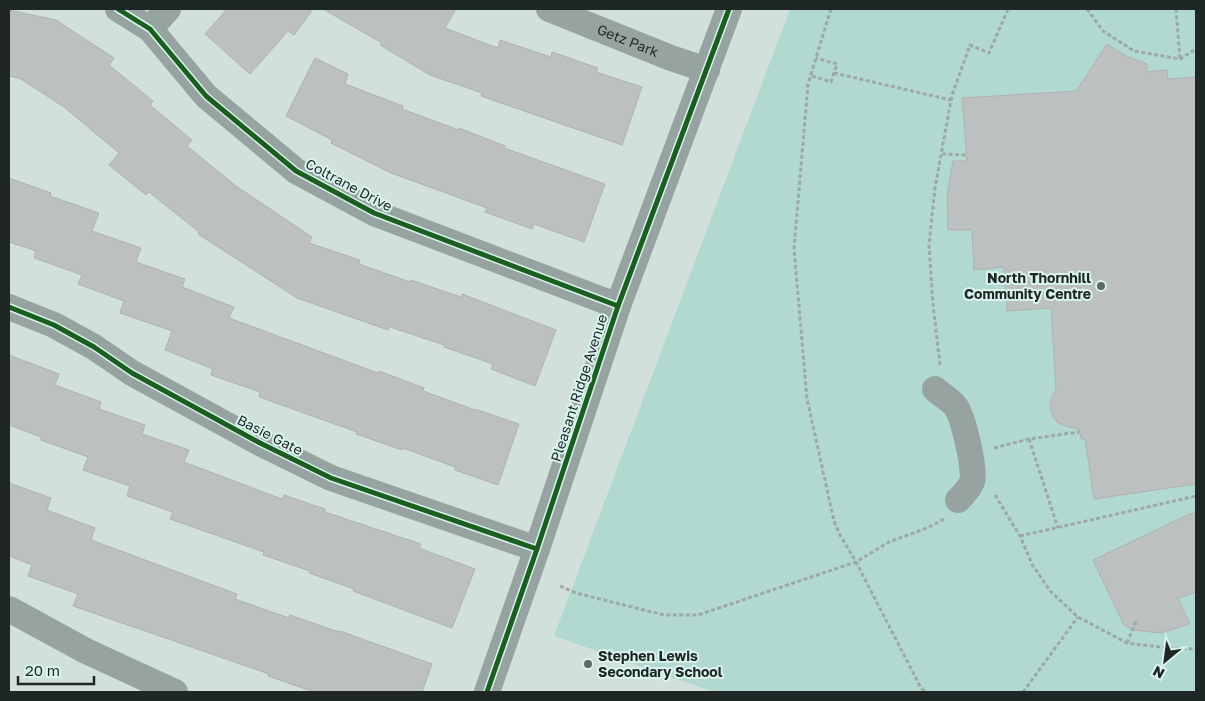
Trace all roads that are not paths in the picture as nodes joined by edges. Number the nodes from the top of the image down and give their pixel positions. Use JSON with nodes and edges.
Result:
{"nodes":[{"id":1,"x":118,"y":9,"type":"edge"},
{"id":2,"x":168,"y":9,"type":"edge"},
{"id":3,"x":549,"y":9,"type":"edge"},
{"id":4,"x":729,"y":9,"type":"edge"},
{"id":5,"x":150,"y":29,"type":"junction"},
{"id":6,"x":707,"y":70,"type":"junction"},
{"id":7,"x":618,"y":306,"type":"junction"},
{"id":8,"x":9,"y":307,"type":"edge"},
{"id":9,"x":937,"y":380,"type":"road end"},
{"id":10,"x":953,"y":508,"type":"road end"},
{"id":11,"x":537,"y":549,"type":"junction"},
{"id":12,"x":9,"y":609,"type":"edge"},
{"id":13,"x":175,"y":692,"type":"edge"},
{"id":14,"x":487,"y":692,"type":"edge"}],
"edges":[{"from":1,"to":5,"type":"street","name":"Coltrane Drive"},
{"from":2,"to":5,"type":"street"},
{"from":3,"to":6,"type":"street","name":"Getz Park"},
{"from":4,"to":6,"type":"street","name":"Pleasant Ridge Avenue"},
{"from":5,"to":7,"type":"street","name":"Coltrane Drive"},
{"from":6,"to":7,"type":"street","name":"Pleasant Ridge Avenue"},
{"from":7,"to":11,"type":"street","name":"Pleasant Ridge Avenue"},
{"from":8,"to":11,"type":"street","name":"Basie Gate"},
{"from":9,"to":10,"type":"street"},
{"from":11,"to":14,"type":"street","name":"Pleasant Ridge Avenue"},
{"from":12,"to":13,"type":"street"}]}
